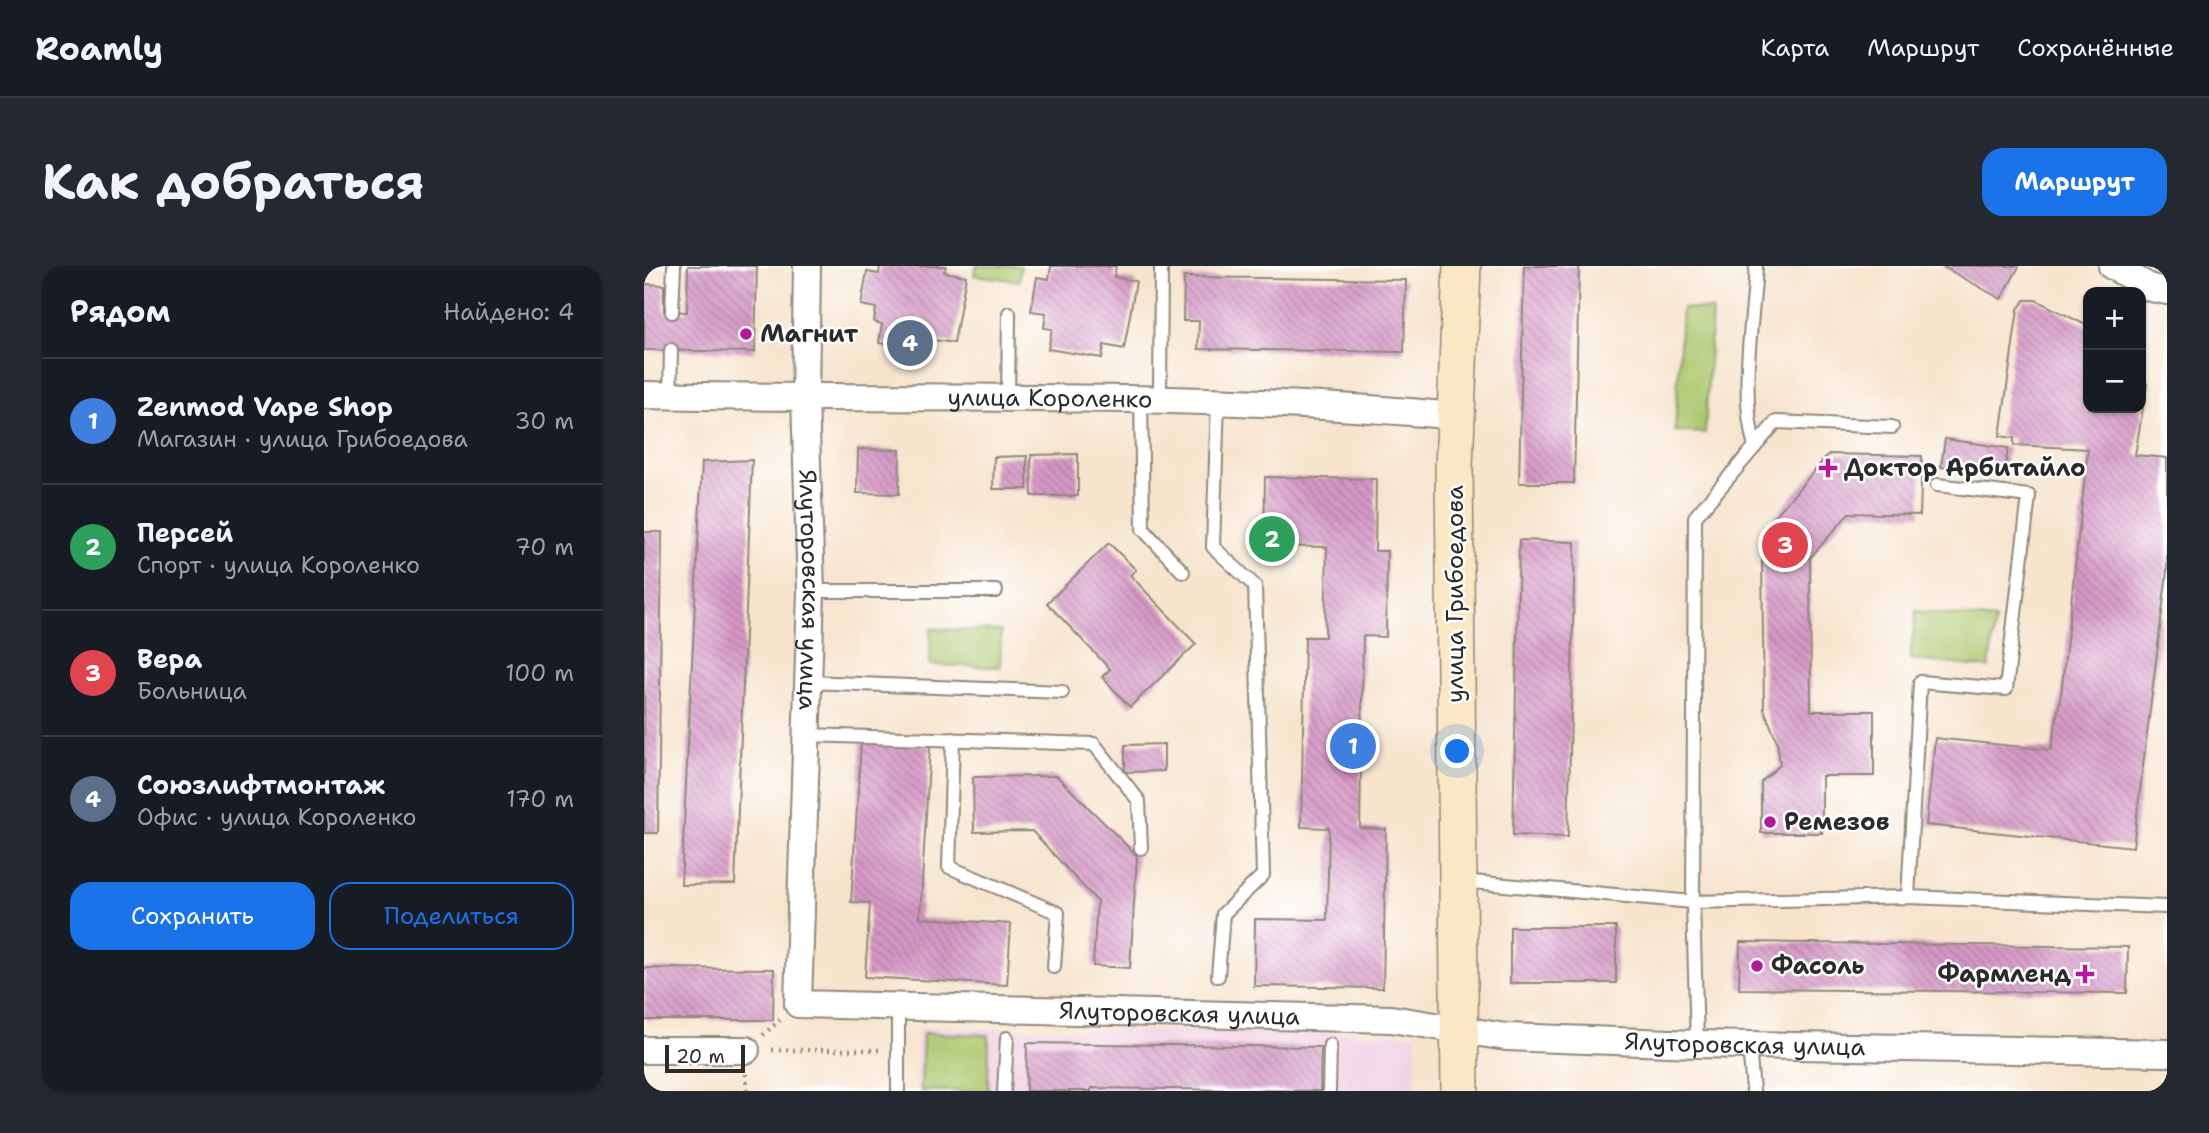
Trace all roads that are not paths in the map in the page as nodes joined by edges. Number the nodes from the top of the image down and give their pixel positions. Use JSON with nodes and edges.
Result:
{"nodes":[{"id":1,"x":674,"y":266,"type":"edge"},
{"id":2,"x":807,"y":266,"type":"edge"},
{"id":3,"x":1161,"y":266,"type":"edge"},
{"id":4,"x":1462,"y":266,"type":"edge"},
{"id":5,"x":1756,"y":266,"type":"edge"},
{"id":6,"x":2112,"y":266,"type":"edge"},
{"id":7,"x":2167,"y":292,"type":"edge"},
{"id":8,"x":672,"y":312,"type":"dead end"},
{"id":9,"x":1009,"y":313,"type":"dead end"},
{"id":10,"x":671,"y":350,"type":"dead end"},
{"id":11,"x":644,"y":395,"type":"edge"},
{"id":12,"x":670,"y":395,"type":"junction"},
{"id":13,"x":1008,"y":397,"type":"junction"},
{"id":14,"x":1150,"y":397,"type":"junction"},
{"id":15,"x":805,"y":398,"type":"junction"},
{"id":16,"x":1218,"y":400,"type":"junction"},
{"id":17,"x":1455,"y":416,"type":"junction"},
{"id":18,"x":1892,"y":427,"type":"dead end"},
{"id":19,"x":1755,"y":447,"type":"junction"},
{"id":20,"x":1937,"y":485,"type":"dead end"},
{"id":21,"x":1183,"y":572,"type":"dead end"},
{"id":22,"x":811,"y":591,"type":"junction"},
{"id":23,"x":996,"y":591,"type":"dead end"},
{"id":24,"x":808,"y":682,"type":"junction"},
{"id":25,"x":1062,"y":692,"type":"dead end"},
{"id":26,"x":806,"y":735,"type":"junction"},
{"id":27,"x":953,"y":740,"type":"junction"},
{"id":28,"x":1141,"y":848,"type":"dead end"},
{"id":29,"x":1457,"y":881,"type":"junction"},
{"id":30,"x":1909,"y":897,"type":"junction"},
{"id":31,"x":1693,"y":902,"type":"junction"},
{"id":32,"x":2167,"y":907,"type":"edge"},
{"id":33,"x":1054,"y":967,"type":"dead end"},
{"id":34,"x":1218,"y":976,"type":"dead end"},
{"id":35,"x":898,"y":1007,"type":"junction"},
{"id":36,"x":1460,"y":1032,"type":"junction"},
{"id":37,"x":1007,"y":1038,"type":"dead end"},
{"id":38,"x":1697,"y":1044,"type":"junction"},
{"id":39,"x":1330,"y":1045,"type":"dead end"},
{"id":40,"x":1749,"y":1046,"type":"junction"},
{"id":41,"x":644,"y":1050,"type":"edge"},
{"id":42,"x":746,"y":1050,"type":"road end"},
{"id":43,"x":2167,"y":1053,"type":"edge"},
{"id":44,"x":898,"y":1091,"type":"edge"},
{"id":45,"x":1004,"y":1091,"type":"edge"},
{"id":46,"x":1329,"y":1091,"type":"edge"},
{"id":47,"x":1460,"y":1091,"type":"edge"},
{"id":48,"x":1753,"y":1091,"type":"edge"}],
"edges":[{"from":1,"to":8,"type":"lane"},
{"from":2,"to":15,"type":"street","name":"Ялуторовская улица"},
{"from":3,"to":14,"type":"lane"},
{"from":4,"to":17,"type":"street","name":"улица Грибоедова"},
{"from":5,"to":19,"type":"lane"},
{"from":6,"to":7,"type":"street"},
{"from":9,"to":13,"type":"lane"},
{"from":10,"to":12,"type":"lane"},
{"from":11,"to":12,"type":"street","name":"улица Короленко"},
{"from":12,"to":15,"type":"street","name":"улица Короленко"},
{"from":13,"to":14,"type":"street","name":"улица Короленко"},
{"from":13,"to":15,"type":"street","name":"улица Короленко"},
{"from":14,"to":16,"type":"street","name":"улица Короленко"},
{"from":14,"to":21,"type":"lane"},
{"from":15,"to":22,"type":"street","name":"Ялуторовская улица"},
{"from":16,"to":17,"type":"street","name":"улица Короленко"},
{"from":16,"to":34,"type":"lane"},
{"from":17,"to":29,"type":"street","name":"улица Грибоедова"},
{"from":18,"to":19,"type":"lane"},
{"from":19,"to":31,"type":"lane"},
{"from":20,"to":30,"type":"lane"},
{"from":22,"to":23,"type":"lane"},
{"from":22,"to":24,"type":"street","name":"Ялуторовская улица"},
{"from":24,"to":25,"type":"lane"},
{"from":24,"to":26,"type":"street","name":"Ялуторовская улица"},
{"from":26,"to":27,"type":"lane"},
{"from":26,"to":35,"type":"street","name":"Ялуторовская улица"},
{"from":27,"to":28,"type":"lane"},
{"from":27,"to":33,"type":"lane"},
{"from":29,"to":31,"type":"lane"},
{"from":29,"to":36,"type":"street","name":"улица Грибоедова"},
{"from":30,"to":31,"type":"lane"},
{"from":30,"to":32,"type":"lane"},
{"from":31,"to":38,"type":"lane"},
{"from":35,"to":36,"type":"street","name":"Ялуторовская улица"},
{"from":35,"to":44,"type":"lane"},
{"from":36,"to":38,"type":"street","name":"Ялуторовская улица"},
{"from":36,"to":47,"type":"street","name":"улица Грибоедова"},
{"from":37,"to":45,"type":"lane"},
{"from":38,"to":40,"type":"street","name":"Ялуторовская улица"},
{"from":39,"to":46,"type":"lane"},
{"from":40,"to":43,"type":"street","name":"Ялуторовская улица"},
{"from":40,"to":48,"type":"lane"},
{"from":41,"to":42,"type":"street"}]}
